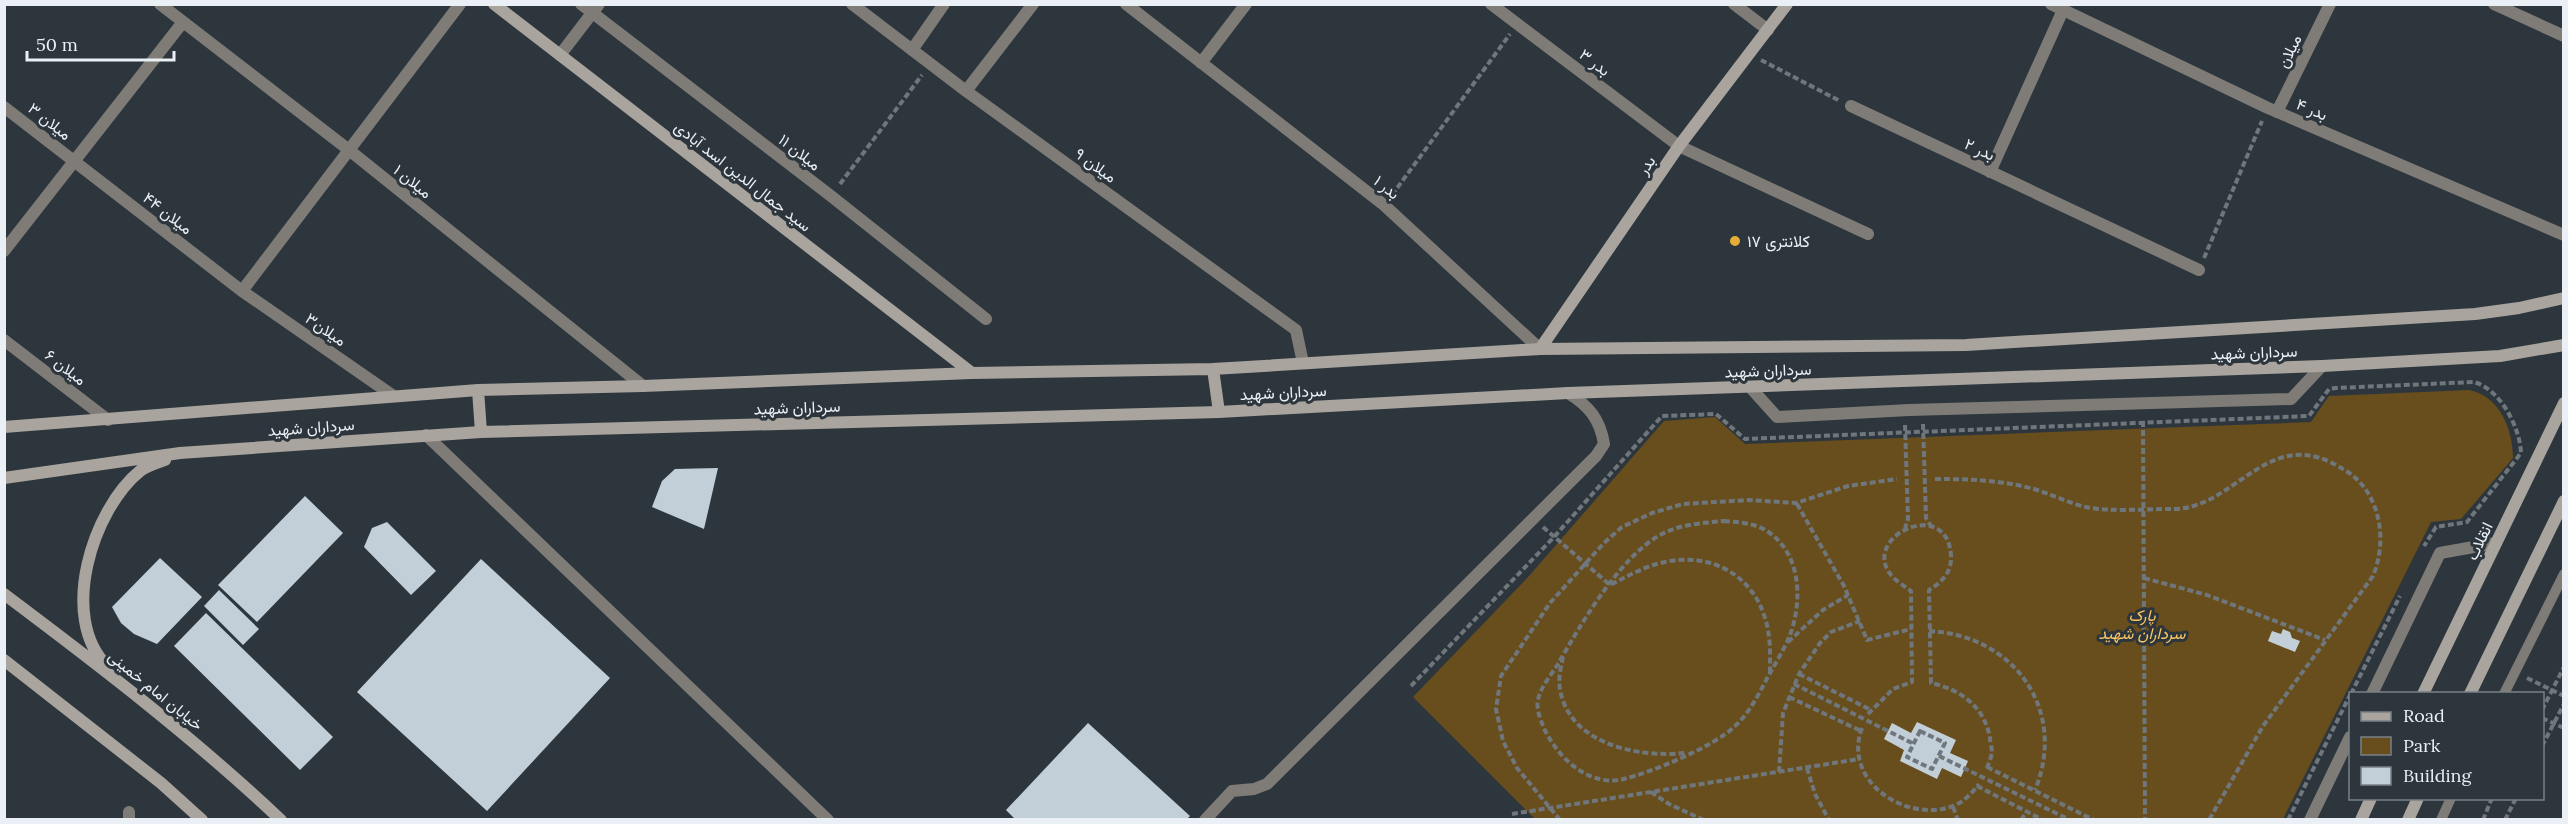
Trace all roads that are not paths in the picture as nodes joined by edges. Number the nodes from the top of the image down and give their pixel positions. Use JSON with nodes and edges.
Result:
{"nodes":[{"id":1,"x":160,"y":4,"type":"edge"},
{"id":2,"x":460,"y":4,"type":"edge"},
{"id":3,"x":494,"y":4,"type":"edge"},
{"id":4,"x":581,"y":4,"type":"edge"},
{"id":5,"x":852,"y":4,"type":"edge"},
{"id":6,"x":944,"y":4,"type":"edge"},
{"id":7,"x":1033,"y":4,"type":"edge"},
{"id":8,"x":1125,"y":4,"type":"edge"},
{"id":9,"x":1246,"y":4,"type":"edge"},
{"id":10,"x":1491,"y":4,"type":"edge"},
{"id":11,"x":1734,"y":4,"type":"edge"},
{"id":12,"x":1786,"y":4,"type":"edge"},
{"id":13,"x":2051,"y":4,"type":"edge"},
{"id":14,"x":2330,"y":4,"type":"edge"},
{"id":15,"x":2494,"y":4,"type":"edge"},
{"id":16,"x":596,"y":9,"type":"edge"},
{"id":17,"x":2063,"y":10,"type":"junction"},
{"id":18,"x":183,"y":22,"type":"junction"},
{"id":19,"x":1768,"y":30,"type":"junction"},
{"id":20,"x":2564,"y":36,"type":"edge"},
{"id":21,"x":912,"y":50,"type":"junction"},
{"id":22,"x":560,"y":55,"type":"junction"},
{"id":23,"x":1201,"y":63,"type":"junction"},
{"id":24,"x":966,"y":91,"type":"junction"},
{"id":25,"x":1851,"y":106,"type":"road end"},
{"id":26,"x":4,"y":107,"type":"edge"},
{"id":27,"x":2273,"y":110,"type":"junction"},
{"id":28,"x":1679,"y":146,"type":"junction"},
{"id":29,"x":349,"y":150,"type":"junction"},
{"id":30,"x":74,"y":161,"type":"junction"},
{"id":31,"x":1990,"y":172,"type":"junction"},
{"id":32,"x":1868,"y":234,"type":"dead end"},
{"id":33,"x":2564,"y":235,"type":"edge"},
{"id":34,"x":4,"y":251,"type":"edge"},
{"id":35,"x":2199,"y":270,"type":"road end"},
{"id":36,"x":242,"y":291,"type":"junction"},
{"id":37,"x":2564,"y":298,"type":"edge"},
{"id":38,"x":986,"y":319,"type":"dead end"},
{"id":39,"x":4,"y":340,"type":"edge"},
{"id":40,"x":2564,"y":345,"type":"edge"},
{"id":41,"x":1540,"y":349,"type":"junction"},
{"id":42,"x":1303,"y":363,"type":"junction"},
{"id":43,"x":2322,"y":366,"type":"junction"},
{"id":44,"x":1214,"y":369,"type":"junction"},
{"id":45,"x":972,"y":373,"type":"junction"},
{"id":46,"x":644,"y":386,"type":"junction"},
{"id":47,"x":1750,"y":387,"type":"junction"},
{"id":48,"x":478,"y":390,"type":"junction"},
{"id":49,"x":1568,"y":393,"type":"junction"},
{"id":50,"x":392,"y":395,"type":"junction"},
{"id":51,"x":2564,"y":403,"type":"edge"},
{"id":52,"x":1220,"y":412,"type":"junction"},
{"id":53,"x":108,"y":420,"type":"junction"},
{"id":54,"x":4,"y":428,"type":"edge"},
{"id":55,"x":481,"y":432,"type":"junction"},
{"id":56,"x":426,"y":435,"type":"junction"},
{"id":57,"x":180,"y":453,"type":"junction"},
{"id":58,"x":4,"y":478,"type":"edge"},
{"id":59,"x":2564,"y":501,"type":"edge"},
{"id":60,"x":2496,"y":543,"type":"junction"},
{"id":61,"x":2564,"y":574,"type":"edge"},
{"id":62,"x":4,"y":594,"type":"edge"},
{"id":63,"x":4,"y":660,"type":"edge"},
{"id":64,"x":129,"y":688,"type":"junction"},
{"id":65,"x":2372,"y":692,"type":"edge"},
{"id":66,"x":2423,"y":692,"type":"edge"},
{"id":67,"x":2470,"y":692,"type":"edge"},
{"id":68,"x":2505,"y":692,"type":"edge"},
{"id":69,"x":2349,"y":740,"type":"edge"},
{"id":70,"x":2370,"y":800,"type":"edge"},
{"id":71,"x":2417,"y":800,"type":"edge"},
{"id":72,"x":2450,"y":800,"type":"edge"},
{"id":73,"x":202,"y":819,"type":"edge"},
{"id":74,"x":281,"y":819,"type":"edge"},
{"id":75,"x":828,"y":819,"type":"edge"},
{"id":76,"x":1205,"y":819,"type":"edge"},
{"id":77,"x":2310,"y":819,"type":"edge"},
{"id":78,"x":2361,"y":819,"type":"edge"},
{"id":79,"x":2408,"y":819,"type":"edge"},
{"id":80,"x":2441,"y":819,"type":"edge"}],
"edges":[{"from":1,"to":18,"type":"street","name":"میلان ۱"},
{"from":2,"to":29,"type":"street"},
{"from":3,"to":22,"type":"street","name":"سید جمال الدین اسد آبادی"},
{"from":4,"to":16,"type":"street","name":"میلان ۱۱"},
{"from":5,"to":21,"type":"street","name":"میلان ۹"},
{"from":6,"to":21,"type":"street"},
{"from":7,"to":24,"type":"street"},
{"from":8,"to":23,"type":"street","name":"بدر ۱"},
{"from":9,"to":23,"type":"street"},
{"from":10,"to":28,"type":"street","name":"بدر ۳"},
{"from":11,"to":19,"type":"street"},
{"from":12,"to":19,"type":"street","name":"بدر"},
{"from":13,"to":17,"type":"street","name":"بدر ۴"},
{"from":14,"to":27,"type":"street","name":"میلان"},
{"from":15,"to":20,"type":"street"},
{"from":16,"to":22,"type":"street"},
{"from":16,"to":38,"type":"street","name":"میلان ۱۱"},
{"from":17,"to":27,"type":"street","name":"بدر ۴"},
{"from":17,"to":31,"type":"street"},
{"from":18,"to":29,"type":"street","name":"میلان ۱"},
{"from":18,"to":30,"type":"street"},
{"from":19,"to":28,"type":"street","name":"بدر"},
{"from":21,"to":24,"type":"street","name":"میلان ۹"},
{"from":22,"to":45,"type":"street","name":"سید جمال الدین اسد آبادی"},
{"from":23,"to":41,"type":"street","name":"بدر ۱"},
{"from":24,"to":42,"type":"street","name":"میلان ۹"},
{"from":25,"to":31,"type":"street","name":"بدر ۲"},
{"from":26,"to":30,"type":"street","name":"میلان ۳"},
{"from":27,"to":33,"type":"street","name":"بدر ۴"},
{"from":28,"to":32,"type":"street","name":"بدر ۳"},
{"from":28,"to":41,"type":"street","name":"بدر"},
{"from":29,"to":36,"type":"street"},
{"from":29,"to":46,"type":"street","name":"میلان ۱"},
{"from":30,"to":34,"type":"street"},
{"from":30,"to":36,"type":"street","name":"میلان ۴۴"},
{"from":31,"to":35,"type":"street","name":"بدر ۲"},
{"from":36,"to":50,"type":"street","name":"میلان۳"},
{"from":37,"to":41,"type":"street","name":"سرداران شهید"},
{"from":39,"to":53,"type":"street","name":"میلان ۶"},
{"from":40,"to":43,"type":"street","name":"سرداران شهید"},
{"from":41,"to":42,"type":"street","name":"سرداران شهید"},
{"from":42,"to":44,"type":"street","name":"سرداران شهید"},
{"from":43,"to":47,"type":"street","name":"سرداران شهید"},
{"from":43,"to":47,"type":"street"},
{"from":44,"to":45,"type":"street","name":"سرداران شهید"},
{"from":44,"to":52,"type":"street"},
{"from":45,"to":46,"type":"street","name":"سرداران شهید"},
{"from":46,"to":48,"type":"street","name":"سرداران شهید"},
{"from":47,"to":49,"type":"street","name":"سرداران شهید"},
{"from":48,"to":50,"type":"street","name":"سرداران شهید"},
{"from":48,"to":55,"type":"street"},
{"from":49,"to":52,"type":"street","name":"سرداران شهید"},
{"from":49,"to":76,"type":"street"},
{"from":50,"to":53,"type":"street","name":"سرداران شهید"},
{"from":51,"to":60,"type":"street","name":"انقلاب"},
{"from":52,"to":55,"type":"street","name":"سرداران شهید"},
{"from":53,"to":54,"type":"street","name":"سرداران شهید"},
{"from":55,"to":56,"type":"street","name":"سرداران شهید"},
{"from":56,"to":57,"type":"street","name":"سرداران شهید"},
{"from":56,"to":75,"type":"street"},
{"from":57,"to":58,"type":"street","name":"سرداران شهید"},
{"from":57,"to":64,"type":"street"},
{"from":59,"to":67,"type":"street"},
{"from":60,"to":65,"type":"street"},
{"from":60,"to":66,"type":"street","name":"انقلاب"},
{"from":61,"to":68,"type":"lane"},
{"from":62,"to":64,"type":"street","name":"خیابان امام خمینی"},
{"from":63,"to":73,"type":"street"},
{"from":64,"to":74,"type":"street","name":"خیابان امام خمینی"},
{"from":69,"to":77,"type":"street"},
{"from":70,"to":78,"type":"street"},
{"from":71,"to":79,"type":"street"},
{"from":72,"to":80,"type":"lane"}]}
